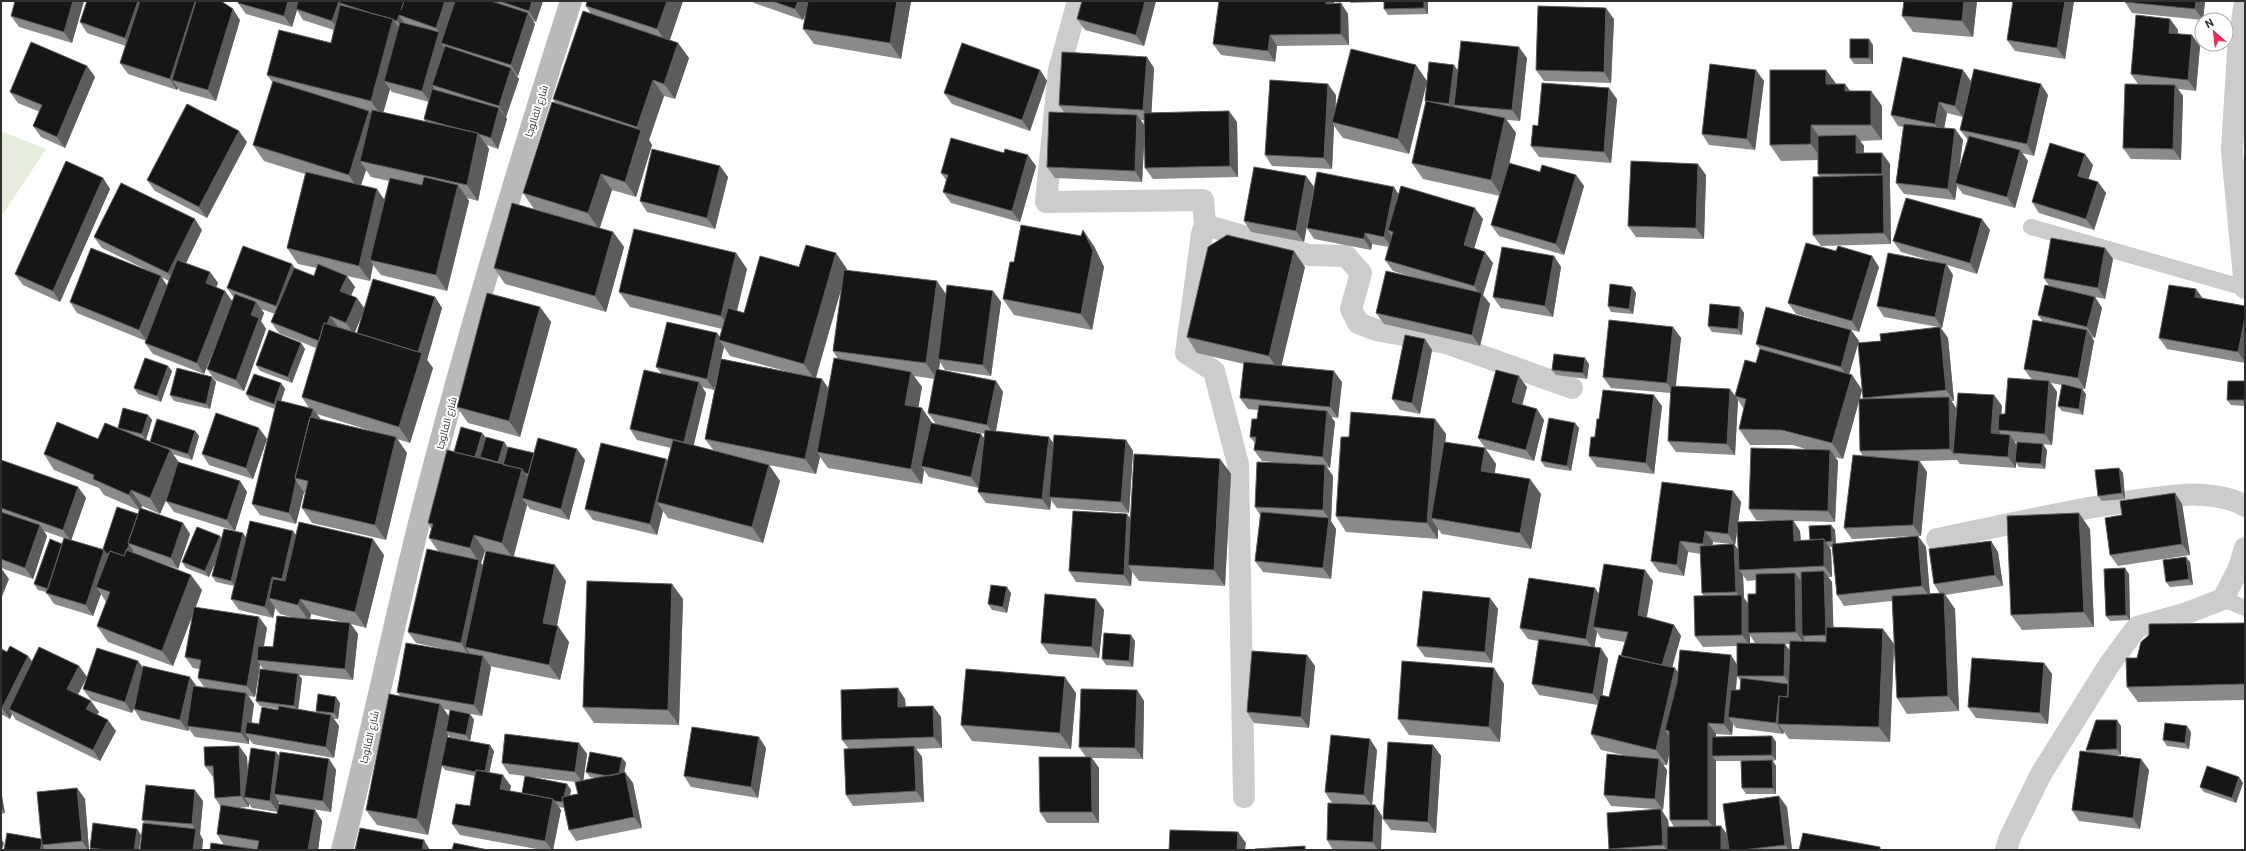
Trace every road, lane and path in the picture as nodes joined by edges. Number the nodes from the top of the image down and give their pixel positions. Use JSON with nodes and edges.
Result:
{"nodes":[{"id":1,"x":572,"y":1,"type":"edge"},
{"id":2,"x":1078,"y":1,"type":"edge"},
{"id":3,"x":2245,"y":1,"type":"edge"},
{"id":4,"x":2241,"y":50,"type":"edge"},
{"id":5,"x":1205,"y":225,"type":"junction"},
{"id":6,"x":2031,"y":227,"type":"dead end"},
{"id":7,"x":2245,"y":288,"type":"edge"},
{"id":8,"x":1572,"y":388,"type":"dead end"},
{"id":9,"x":2245,"y":506,"type":"edge"},
{"id":10,"x":1937,"y":539,"type":"dead end"},
{"id":11,"x":2245,"y":548,"type":"edge"},
{"id":12,"x":2222,"y":599,"type":"junction"},
{"id":13,"x":2245,"y":608,"type":"edge"},
{"id":14,"x":1244,"y":796,"type":"dead end"},
{"id":15,"x":342,"y":850,"type":"edge"},
{"id":16,"x":2006,"y":850,"type":"edge"}],
"edges":[{"from":1,"to":15,"type":"main road","name":"شارع الفالوجا"},
{"from":2,"to":5,"type":"street"},
{"from":3,"to":4,"type":"street"},
{"from":4,"to":7,"type":"street"},
{"from":5,"to":8,"type":"street"},
{"from":5,"to":14,"type":"street"},
{"from":6,"to":7,"type":"lane"},
{"from":9,"to":10,"type":"street"},
{"from":11,"to":12,"type":"street"},
{"from":12,"to":13,"type":"lane"},
{"from":12,"to":16,"type":"street"}]}
